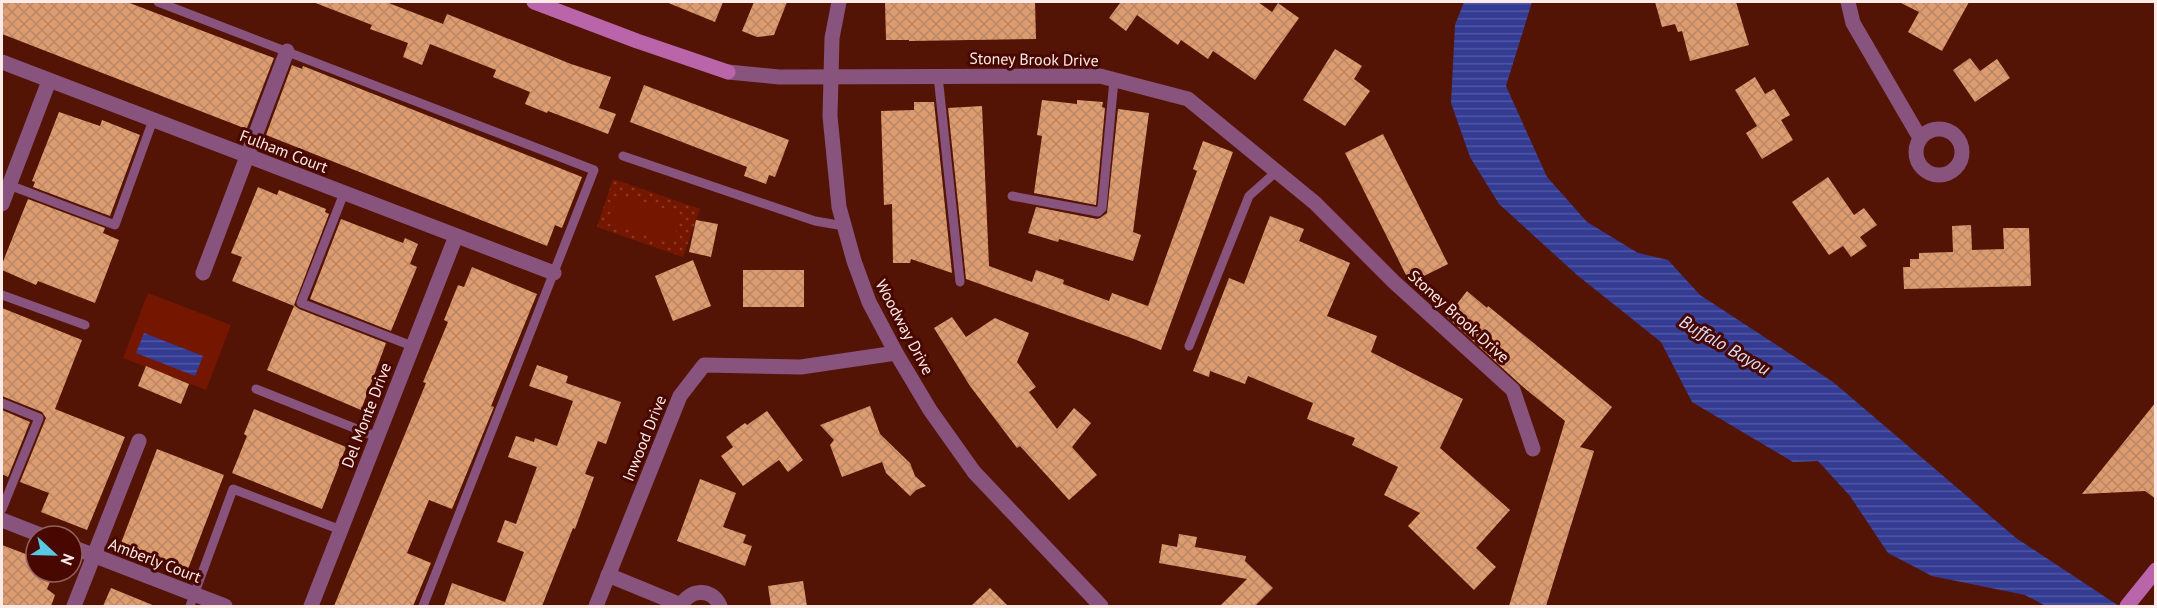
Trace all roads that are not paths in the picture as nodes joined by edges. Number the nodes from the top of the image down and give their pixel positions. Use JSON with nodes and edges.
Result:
{"nodes":[{"id":1,"x":158,"y":2,"type":"edge"},
{"id":2,"x":534,"y":2,"type":"edge"},
{"id":3,"x":839,"y":2,"type":"edge"},
{"id":4,"x":1848,"y":2,"type":"edge"},
{"id":5,"x":287,"y":51,"type":"junction"},
{"id":6,"x":2,"y":62,"type":"edge"},
{"id":7,"x":938,"y":76,"type":"junction"},
{"id":8,"x":830,"y":77,"type":"junction"},
{"id":9,"x":1114,"y":80,"type":"junction"},
{"id":10,"x":49,"y":81,"type":"junction"},
{"id":11,"x":153,"y":120,"type":"junction"},
{"id":12,"x":1920,"y":138,"type":"dead end"},
{"id":13,"x":247,"y":156,"type":"junction"},
{"id":14,"x":623,"y":156,"type":"dead end"},
{"id":15,"x":1277,"y":171,"type":"junction"},
{"id":16,"x":9,"y":184,"type":"junction"},
{"id":17,"x":344,"y":193,"type":"junction"},
{"id":18,"x":1012,"y":196,"type":"dead end"},
{"id":19,"x":2,"y":204,"type":"edge"},
{"id":20,"x":844,"y":226,"type":"junction"},
{"id":21,"x":456,"y":236,"type":"junction"},
{"id":22,"x":203,"y":273,"type":"dead end"},
{"id":23,"x":554,"y":273,"type":"junction"},
{"id":24,"x":960,"y":282,"type":"dead end"},
{"id":25,"x":2,"y":295,"type":"edge"},
{"id":26,"x":85,"y":325,"type":"dead end"},
{"id":27,"x":412,"y":346,"type":"junction"},
{"id":28,"x":1189,"y":346,"type":"dead end"},
{"id":29,"x":896,"y":353,"type":"junction"},
{"id":30,"x":256,"y":389,"type":"dead end"},
{"id":31,"x":2,"y":403,"type":"edge"},
{"id":32,"x":377,"y":437,"type":"junction"},
{"id":33,"x":139,"y":441,"type":"dead end"},
{"id":34,"x":1533,"y":449,"type":"dead end"},
{"id":35,"x":2,"y":509,"type":"edge"},
{"id":36,"x":2,"y":520,"type":"edge"},
{"id":37,"x":24,"y":529,"type":"edge"},
{"id":38,"x":341,"y":530,"type":"junction"},
{"id":39,"x":84,"y":552,"type":"edge"},
{"id":40,"x":94,"y":556,"type":"junction"},
{"id":41,"x":2156,"y":570,"type":"edge"},
{"id":42,"x":608,"y":575,"type":"junction"},
{"id":43,"x":192,"y":601,"type":"edge"},
{"id":44,"x":74,"y":606,"type":"edge"},
{"id":45,"x":225,"y":606,"type":"edge"},
{"id":46,"x":311,"y":606,"type":"edge"},
{"id":47,"x":423,"y":606,"type":"edge"},
{"id":48,"x":596,"y":606,"type":"edge"},
{"id":49,"x":681,"y":606,"type":"edge"},
{"id":50,"x":720,"y":606,"type":"edge"},
{"id":51,"x":1099,"y":606,"type":"edge"},
{"id":52,"x":2127,"y":606,"type":"edge"}],
"edges":[{"from":1,"to":5,"type":"lane"},
{"from":2,"to":8,"type":"street","name":"Stoney Brook Drive"},
{"from":3,"to":8,"type":"street","name":"Woodway Drive"},
{"from":4,"to":12,"type":"street"},
{"from":5,"to":13,"type":"street"},
{"from":5,"to":23,"type":"lane"},
{"from":6,"to":10,"type":"street","name":"Fulham Court"},
{"from":7,"to":8,"type":"street","name":"Stoney Brook Drive"},
{"from":7,"to":9,"type":"street","name":"Stoney Brook Drive"},
{"from":7,"to":24,"type":"lane"},
{"from":8,"to":20,"type":"street","name":"Woodway Drive"},
{"from":9,"to":15,"type":"street","name":"Stoney Brook Drive"},
{"from":9,"to":18,"type":"lane"},
{"from":10,"to":11,"type":"street","name":"Fulham Court"},
{"from":10,"to":16,"type":"street"},
{"from":11,"to":13,"type":"street","name":"Fulham Court"},
{"from":11,"to":16,"type":"lane"},
{"from":13,"to":17,"type":"street","name":"Fulham Court"},
{"from":13,"to":22,"type":"street"},
{"from":14,"to":20,"type":"lane"},
{"from":15,"to":28,"type":"lane"},
{"from":15,"to":34,"type":"street","name":"Stoney Brook Drive"},
{"from":16,"to":19,"type":"street"},
{"from":17,"to":21,"type":"street","name":"Fulham Court"},
{"from":17,"to":27,"type":"lane"},
{"from":20,"to":29,"type":"street","name":"Woodway Drive"},
{"from":21,"to":23,"type":"street","name":"Fulham Court"},
{"from":21,"to":27,"type":"street","name":"Del Monte Drive"},
{"from":23,"to":47,"type":"lane"},
{"from":25,"to":26,"type":"lane"},
{"from":27,"to":32,"type":"street","name":"Del Monte Drive"},
{"from":29,"to":42,"type":"street","name":"Inwood Drive"},
{"from":29,"to":51,"type":"street","name":"Woodway Drive"},
{"from":30,"to":32,"type":"lane"},
{"from":31,"to":35,"type":"lane"},
{"from":32,"to":38,"type":"street","name":"Del Monte Drive"},
{"from":33,"to":40,"type":"street"},
{"from":36,"to":37,"type":"street"},
{"from":38,"to":43,"type":"lane"},
{"from":38,"to":46,"type":"street","name":"Del Monte Drive"},
{"from":39,"to":40,"type":"street","name":"Amberly Court"},
{"from":40,"to":43,"type":"street","name":"Amberly Court"},
{"from":40,"to":44,"type":"street"},
{"from":41,"to":52,"type":"street"},
{"from":42,"to":48,"type":"street","name":"Inwood Drive"},
{"from":42,"to":49,"type":"street"},
{"from":43,"to":45,"type":"street","name":"Amberly Court"},
{"from":49,"to":50,"type":"street"}]}
